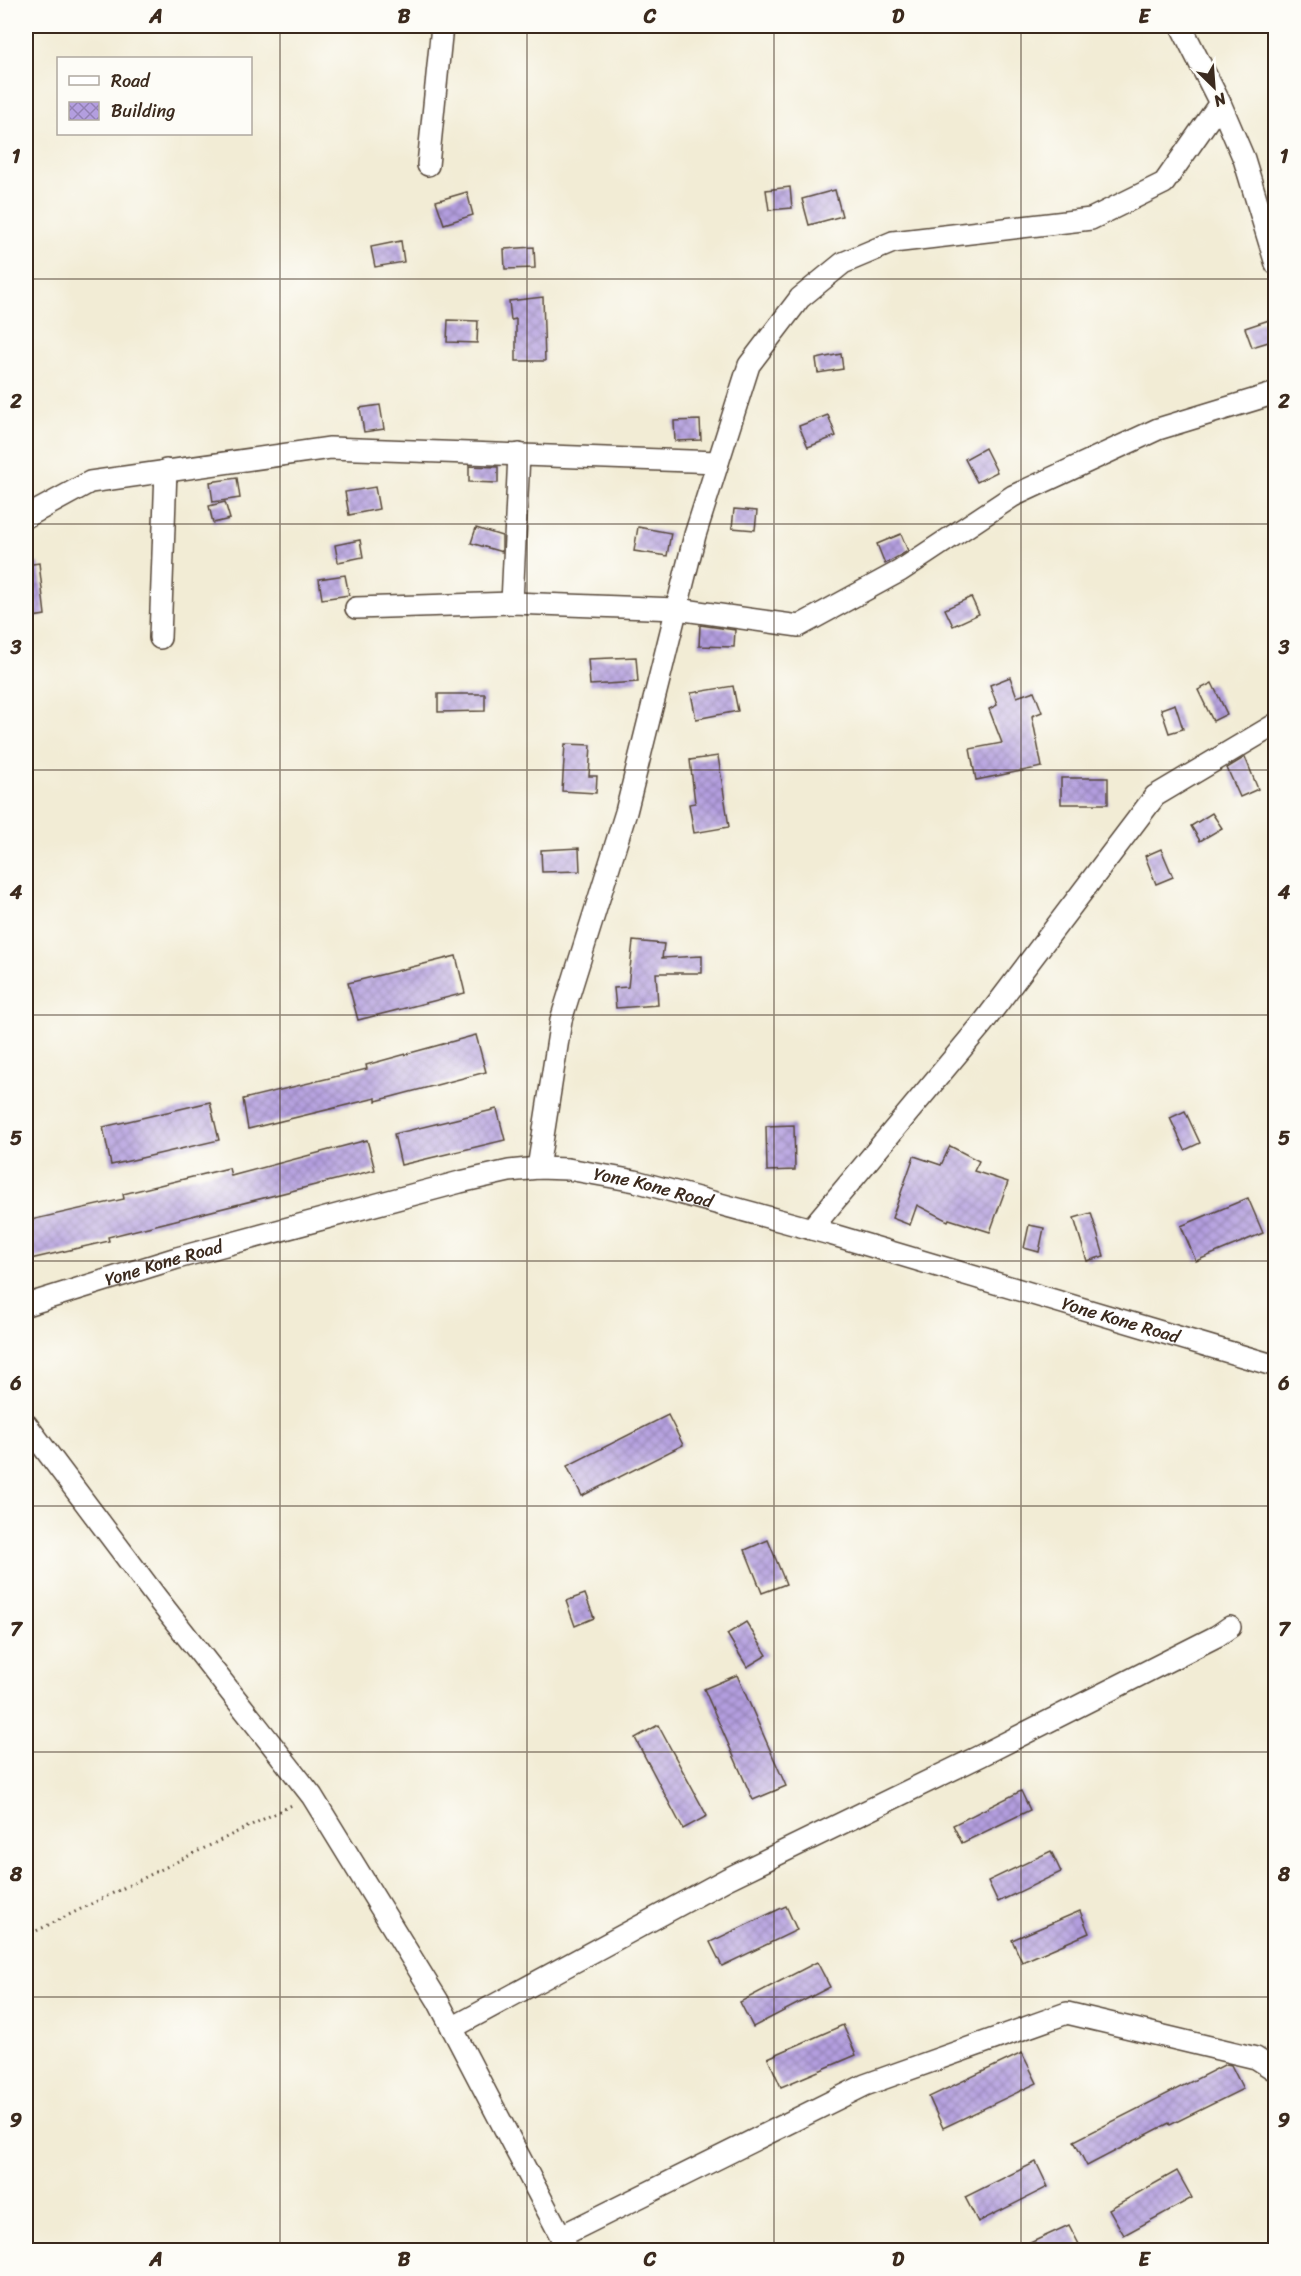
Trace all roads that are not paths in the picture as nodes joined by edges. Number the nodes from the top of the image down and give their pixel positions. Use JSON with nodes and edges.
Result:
{"nodes":[{"id":1,"x":442,"y":26,"type":"edge"},
{"id":2,"x":1181,"y":26,"type":"edge"},
{"id":3,"x":1220,"y":102,"type":"junction"},
{"id":4,"x":428,"y":165,"type":"dead end"},
{"id":5,"x":1275,"y":264,"type":"edge"},
{"id":6,"x":1275,"y":393,"type":"edge"},
{"id":7,"x":519,"y":454,"type":"junction"},
{"id":8,"x":718,"y":462,"type":"junction"},
{"id":9,"x":166,"y":470,"type":"junction"},
{"id":10,"x":26,"y":516,"type":"edge"},
{"id":11,"x":512,"y":603,"type":"junction"},
{"id":12,"x":356,"y":608,"type":"dead end"},
{"id":13,"x":677,"y":609,"type":"junction"},
{"id":14,"x":160,"y":638,"type":"dead end"},
{"id":15,"x":1275,"y":724,"type":"edge"},
{"id":16,"x":538,"y":1168,"type":"junction"},
{"id":17,"x":811,"y":1229,"type":"junction"},
{"id":18,"x":26,"y":1305,"type":"edge"},
{"id":19,"x":1275,"y":1366,"type":"edge"},
{"id":20,"x":26,"y":1424,"type":"edge"},
{"id":21,"x":1230,"y":1627,"type":"dead end"},
{"id":22,"x":452,"y":2028,"type":"junction"},
{"id":23,"x":1275,"y":2071,"type":"edge"},
{"id":24,"x":564,"y":2243,"type":"edge"}],
"edges":[{"from":1,"to":4,"type":"street"},
{"from":2,"to":3,"type":"street"},
{"from":3,"to":5,"type":"street"},
{"from":3,"to":8,"type":"street"},
{"from":6,"to":13,"type":"street"},
{"from":7,"to":8,"type":"street"},
{"from":7,"to":9,"type":"street"},
{"from":7,"to":11,"type":"street"},
{"from":8,"to":13,"type":"street"},
{"from":9,"to":10,"type":"street"},
{"from":9,"to":14,"type":"street"},
{"from":11,"to":12,"type":"street"},
{"from":11,"to":13,"type":"street"},
{"from":13,"to":16,"type":"street"},
{"from":15,"to":17,"type":"street"},
{"from":16,"to":17,"type":"street","name":"Yone Kone Road"},
{"from":16,"to":18,"type":"street","name":"Yone Kone Road"},
{"from":17,"to":19,"type":"street","name":"Yone Kone Road"},
{"from":20,"to":22,"type":"street"},
{"from":21,"to":22,"type":"street"},
{"from":22,"to":24,"type":"street"},
{"from":23,"to":24,"type":"street"}]}
